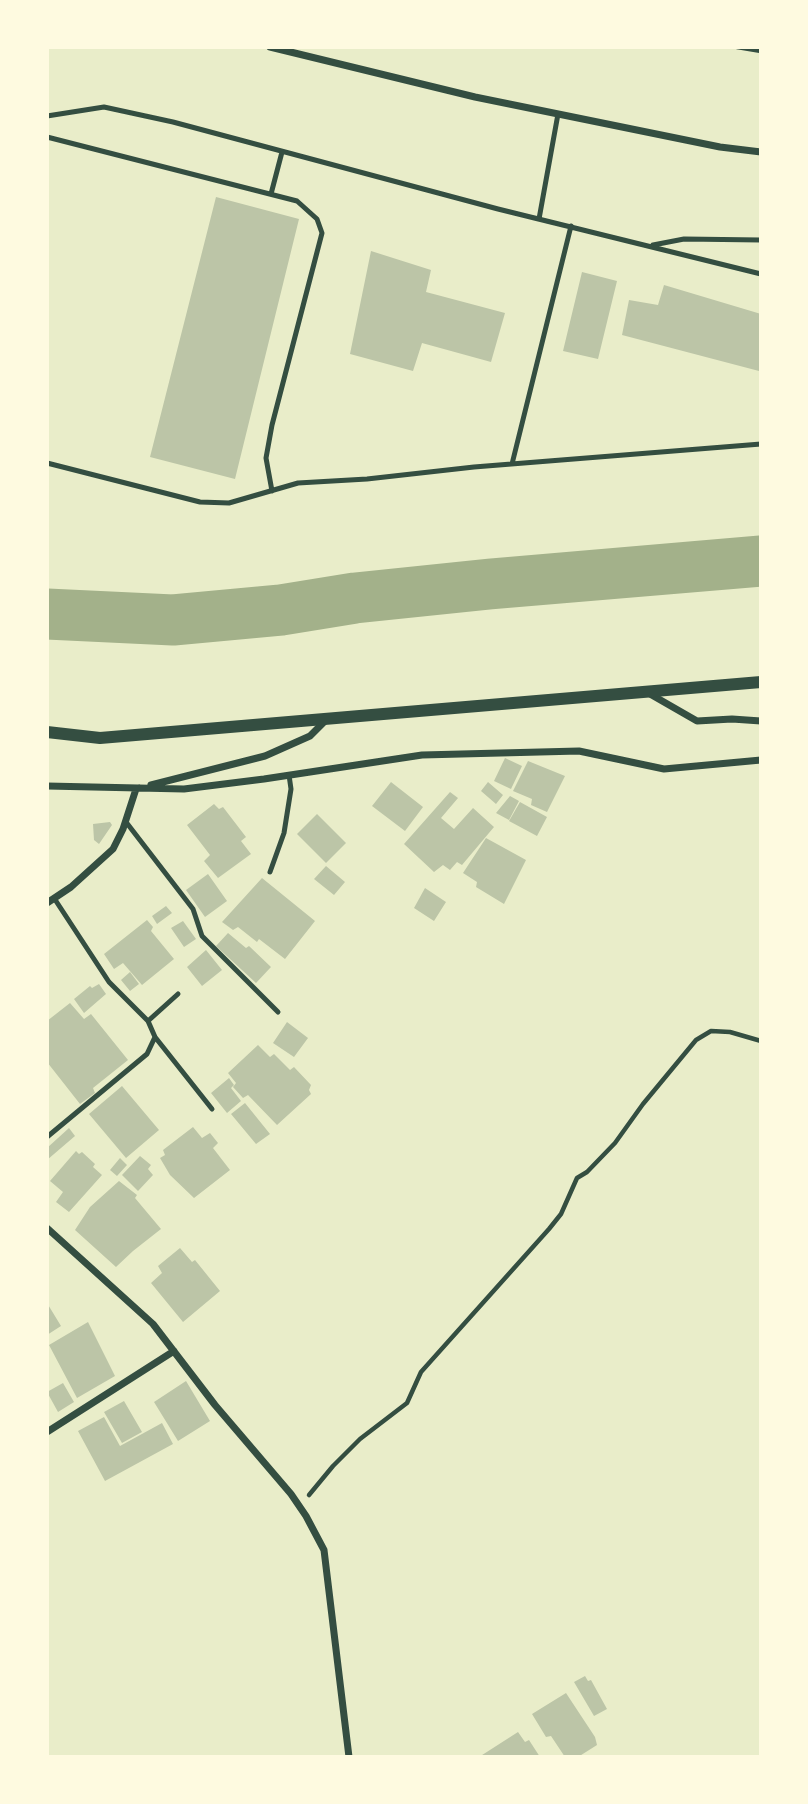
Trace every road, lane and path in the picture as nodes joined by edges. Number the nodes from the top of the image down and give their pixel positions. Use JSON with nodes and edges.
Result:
{"nodes":[{"id":1,"x":270,"y":47,"type":"edge"},
{"id":2,"x":737,"y":47,"type":"edge"},
{"id":3,"x":761,"y":51,"type":"edge"},
{"id":4,"x":558,"y":114,"type":"junction"},
{"id":5,"x":47,"y":116,"type":"edge"},
{"id":6,"x":47,"y":137,"type":"edge"},
{"id":7,"x":282,"y":152,"type":"junction"},
{"id":8,"x":761,"y":152,"type":"edge"},
{"id":9,"x":271,"y":194,"type":"junction"},
{"id":10,"x":539,"y":219,"type":"junction"},
{"id":11,"x":571,"y":226,"type":"junction"},
{"id":12,"x":761,"y":240,"type":"edge"},
{"id":13,"x":650,"y":246,"type":"junction"},
{"id":14,"x":761,"y":274,"type":"edge"},
{"id":15,"x":761,"y":444,"type":"edge"},
{"id":16,"x":47,"y":463,"type":"edge"},
{"id":17,"x":512,"y":464,"type":"junction"},
{"id":18,"x":272,"y":491,"type":"junction"},
{"id":19,"x":761,"y":682,"type":"edge"},
{"id":20,"x":645,"y":691,"type":"junction"},
{"id":21,"x":328,"y":719,"type":"junction"},
{"id":22,"x":761,"y":721,"type":"edge"},
{"id":23,"x":47,"y":732,"type":"edge"},
{"id":24,"x":761,"y":760,"type":"edge"},
{"id":25,"x":289,"y":775,"type":"junction"},
{"id":26,"x":47,"y":786,"type":"edge"},
{"id":27,"x":136,"y":789,"type":"junction"},
{"id":28,"x":126,"y":822,"type":"junction"},
{"id":29,"x":270,"y":872,"type":"dead end"},
{"id":30,"x":50,"y":900,"type":"edge"},
{"id":31,"x":178,"y":994,"type":"dead end"},
{"id":32,"x":278,"y":1013,"type":"dead end"},
{"id":33,"x":148,"y":1021,"type":"junction"},
{"id":34,"x":155,"y":1037,"type":"junction"},
{"id":35,"x":761,"y":1041,"type":"edge"},
{"id":36,"x":212,"y":1109,"type":"dead end"},
{"id":37,"x":47,"y":1138,"type":"edge"},
{"id":38,"x":47,"y":1228,"type":"edge"},
{"id":39,"x":174,"y":1351,"type":"junction"},
{"id":40,"x":47,"y":1432,"type":"edge"},
{"id":41,"x":300,"y":1506,"type":"junction"},
{"id":42,"x":349,"y":1757,"type":"edge"}],
"edges":[{"from":1,"to":4,"type":"street"},
{"from":2,"to":3,"type":"path"},
{"from":4,"to":8,"type":"street"},
{"from":4,"to":10,"type":"lane"},
{"from":5,"to":7,"type":"lane"},
{"from":6,"to":9,"type":"lane"},
{"from":7,"to":9,"type":"lane"},
{"from":7,"to":10,"type":"lane"},
{"from":9,"to":18,"type":"lane"},
{"from":10,"to":11,"type":"lane"},
{"from":11,"to":13,"type":"lane"},
{"from":11,"to":17,"type":"lane"},
{"from":12,"to":13,"type":"lane"},
{"from":13,"to":14,"type":"lane"},
{"from":15,"to":17,"type":"lane"},
{"from":16,"to":18,"type":"lane"},
{"from":17,"to":18,"type":"lane"},
{"from":19,"to":20,"type":"street"},
{"from":20,"to":21,"type":"street"},
{"from":20,"to":22,"type":"street"},
{"from":21,"to":23,"type":"street"},
{"from":21,"to":27,"type":"street"},
{"from":24,"to":25,"type":"street"},
{"from":25,"to":27,"type":"street"},
{"from":25,"to":29,"type":"lane"},
{"from":26,"to":27,"type":"street"},
{"from":27,"to":28,"type":"street"},
{"from":28,"to":30,"type":"street"},
{"from":28,"to":32,"type":"lane"},
{"from":30,"to":33,"type":"lane"},
{"from":31,"to":33,"type":"lane"},
{"from":33,"to":34,"type":"lane"},
{"from":34,"to":36,"type":"lane"},
{"from":34,"to":37,"type":"lane"},
{"from":35,"to":41,"type":"path"},
{"from":38,"to":39,"type":"street"},
{"from":39,"to":40,"type":"street"},
{"from":39,"to":41,"type":"street"},
{"from":41,"to":42,"type":"street"}]}
